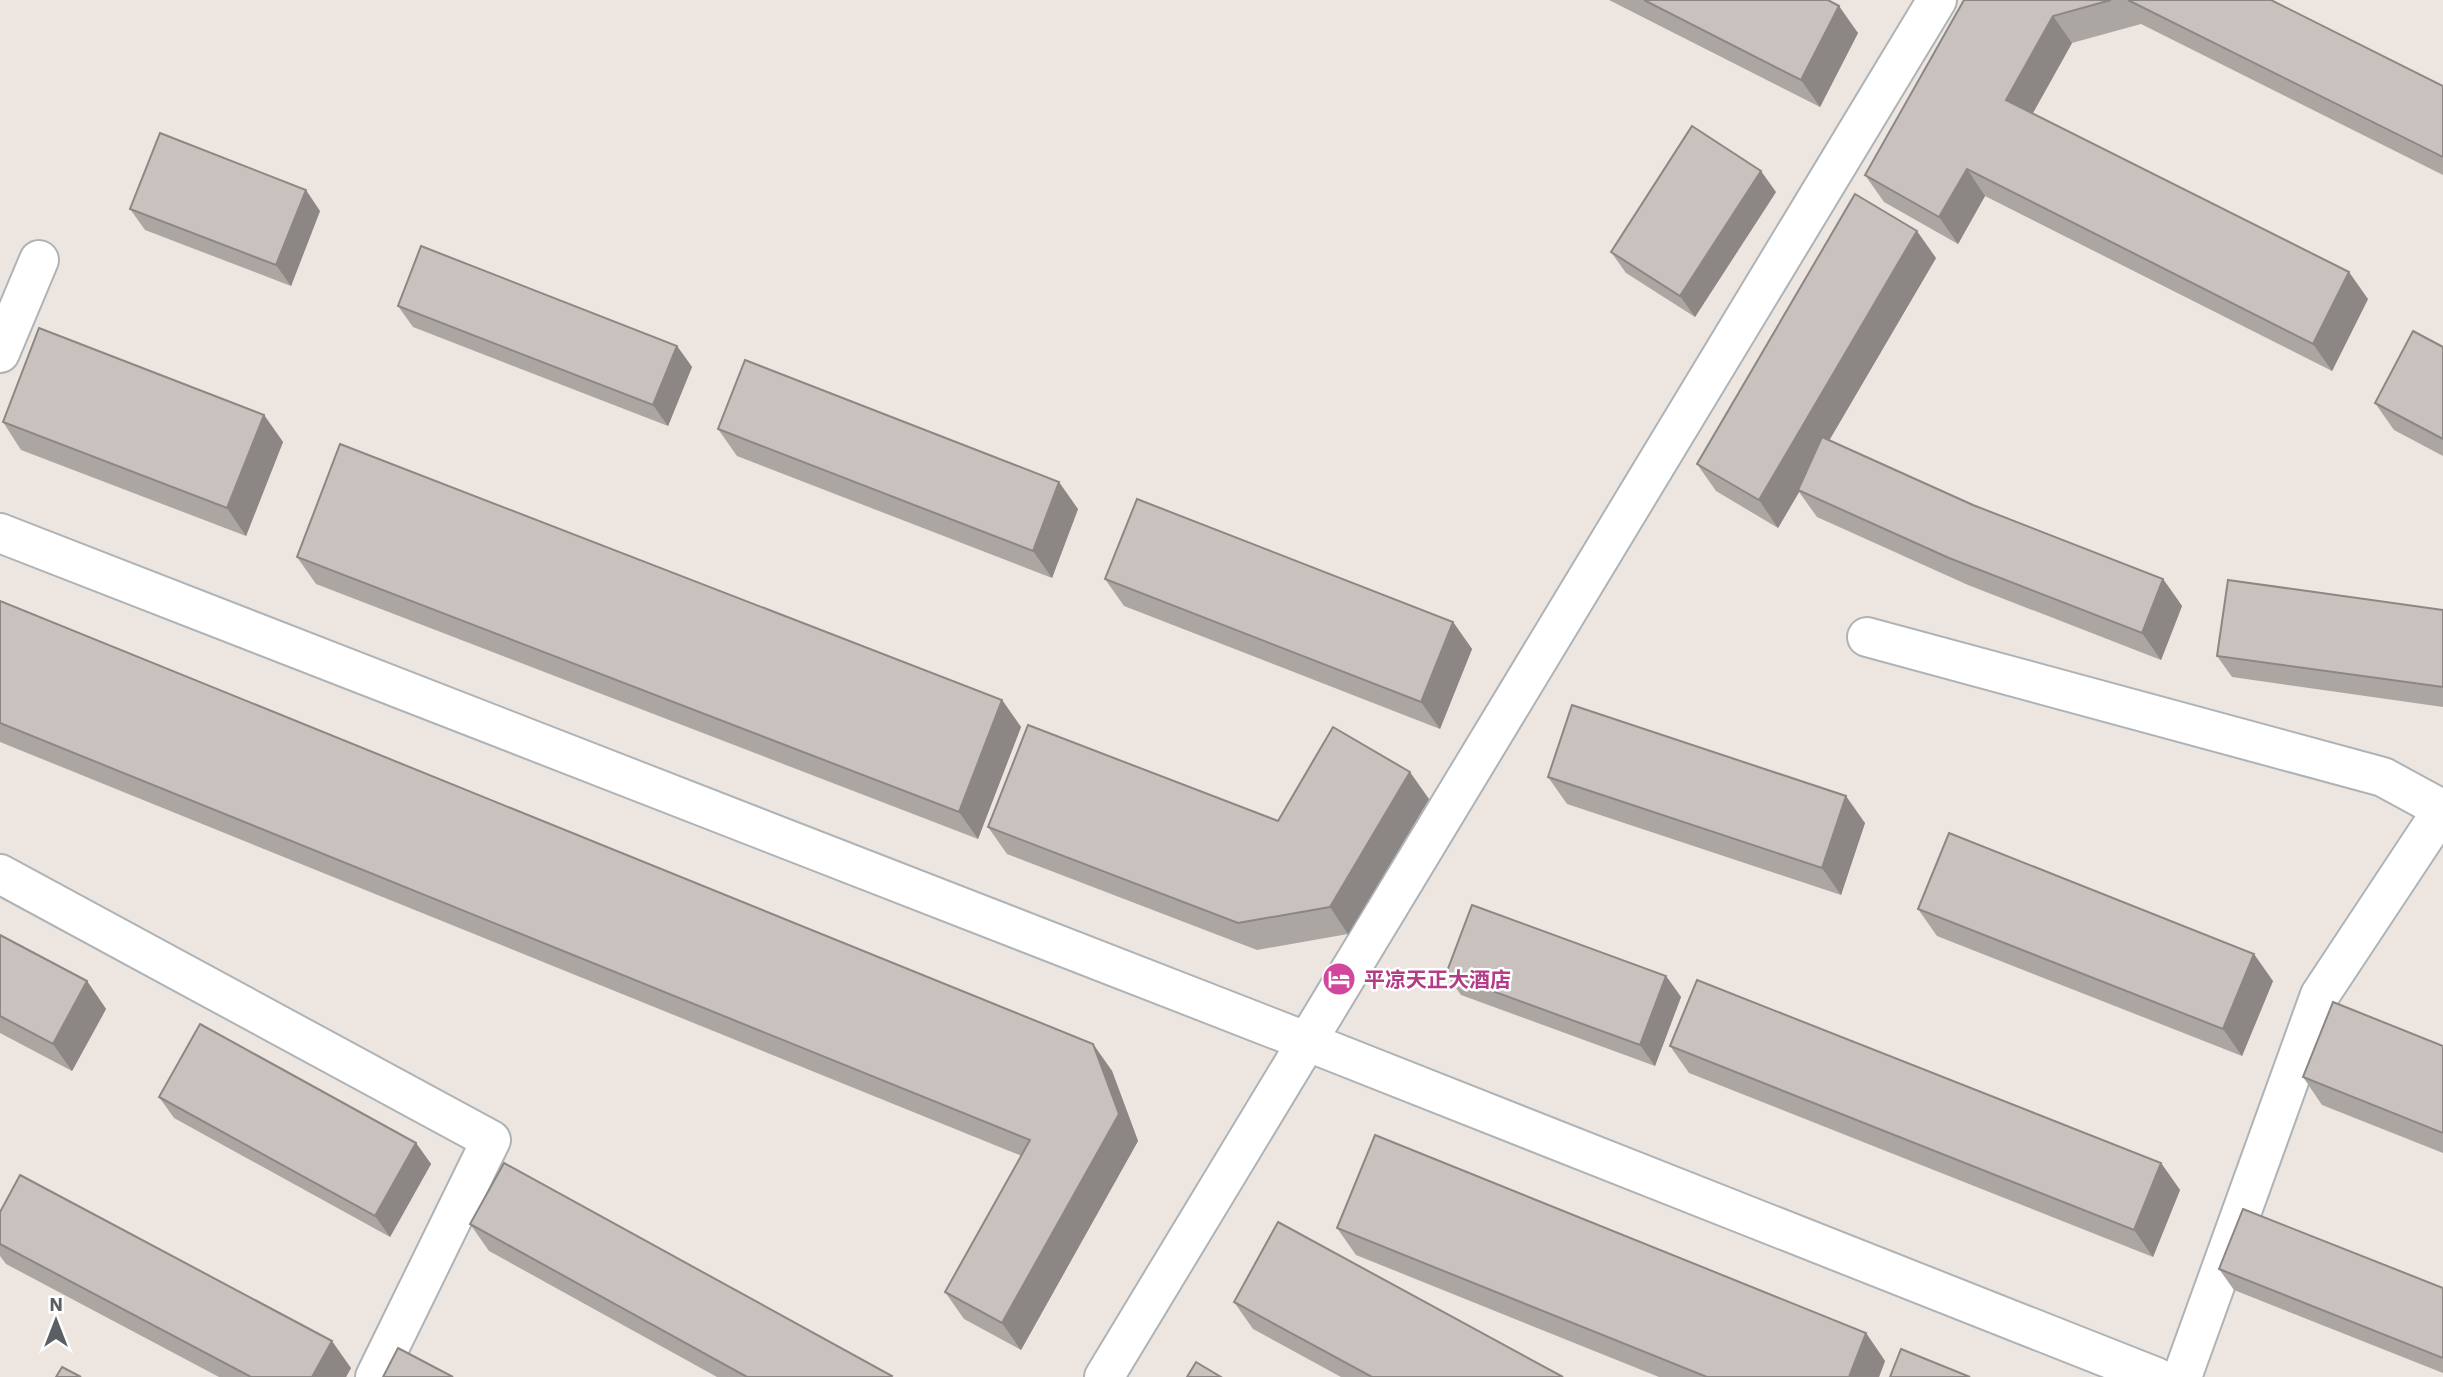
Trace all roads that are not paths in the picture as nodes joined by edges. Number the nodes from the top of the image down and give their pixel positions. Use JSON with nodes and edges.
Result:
{"nodes":[{"id":1,"x":1937,"y":0,"type":"edge"},
{"id":2,"x":39,"y":260,"type":"dead end"},
{"id":3,"x":0,"y":354,"type":"edge"},
{"id":4,"x":0,"y":533,"type":"edge"},
{"id":5,"x":1867,"y":637,"type":"dead end"},
{"id":6,"x":2443,"y":809,"type":"edge"},
{"id":7,"x":0,"y":874,"type":"edge"},
{"id":8,"x":1308,"y":1042,"type":"junction"},
{"id":9,"x":374,"y":1377,"type":"edge"},
{"id":10,"x":1104,"y":1377,"type":"edge"},
{"id":11,"x":2157,"y":1377,"type":"edge"},
{"id":12,"x":2182,"y":1377,"type":"edge"}],
"edges":[{"from":1,"to":8,"type":"street"},
{"from":2,"to":3,"type":"street"},
{"from":4,"to":8,"type":"street"},
{"from":5,"to":6,"type":"street"},
{"from":6,"to":12,"type":"street"},
{"from":7,"to":9,"type":"street"},
{"from":8,"to":10,"type":"street"},
{"from":8,"to":11,"type":"street"}]}
